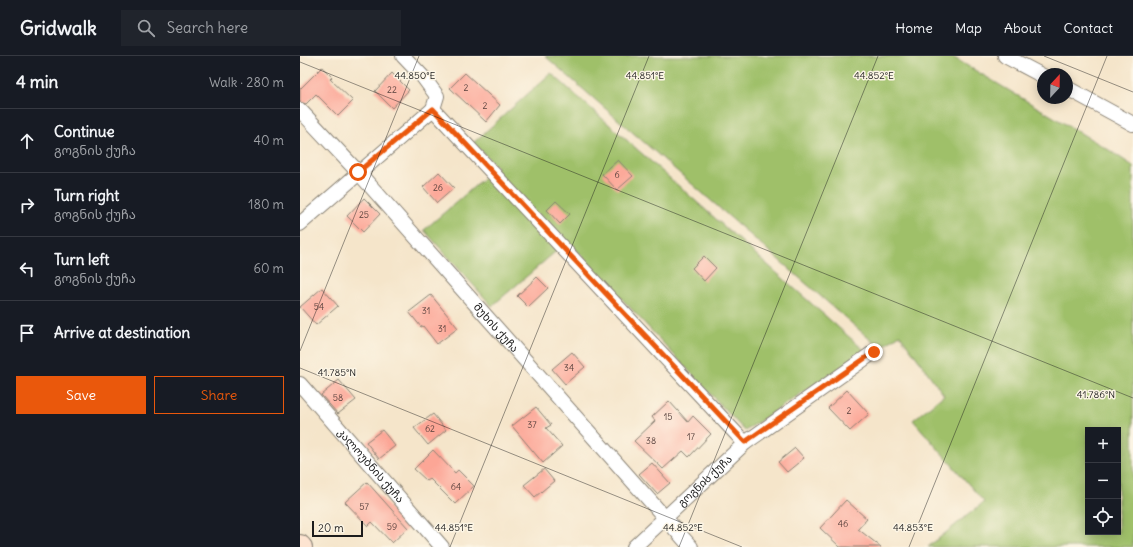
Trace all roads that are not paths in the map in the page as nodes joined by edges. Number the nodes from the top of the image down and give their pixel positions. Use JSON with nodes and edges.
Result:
{"nodes":[{"id":1,"x":403,"y":56,"type":"edge"},
{"id":2,"x":1005,"y":56,"type":"edge"},
{"id":3,"x":1037,"y":73,"type":"edge"},
{"id":4,"x":1073,"y":91,"type":"edge"},
{"id":5,"x":433,"y":109,"type":"junction"},
{"id":6,"x":300,"y":110,"type":"edge"},
{"id":7,"x":1133,"y":124,"type":"edge"},
{"id":8,"x":358,"y":172,"type":"junction"},
{"id":9,"x":300,"y":224,"type":"edge"},
{"id":10,"x":874,"y":352,"type":"dead end"},
{"id":11,"x":300,"y":384,"type":"edge"},
{"id":12,"x":745,"y":442,"type":"junction"},
{"id":13,"x":665,"y":518,"type":"junction"},
{"id":14,"x":442,"y":547,"type":"edge"},
{"id":15,"x":634,"y":547,"type":"edge"},
{"id":16,"x":691,"y":547,"type":"edge"}],
"edges":[{"from":1,"to":5,"type":"street"},
{"from":2,"to":3,"type":"street"},
{"from":4,"to":7,"type":"street"},
{"from":5,"to":8,"type":"street"},
{"from":5,"to":12,"type":"street"},
{"from":6,"to":8,"type":"street","name":"მუხის ქუჩა"},
{"from":8,"to":9,"type":"street"},
{"from":8,"to":13,"type":"street","name":"მუხის ქუჩა"},
{"from":10,"to":12,"type":"street","name":"გოგნის ქუჩა"},
{"from":11,"to":14,"type":"street","name":"კალოუბნის ქუჩა"},
{"from":12,"to":13,"type":"street","name":"გოგნის ქუჩა"},
{"from":13,"to":15,"type":"street","name":"გოგნის ქუჩა"},
{"from":13,"to":16,"type":"street","name":"მუხის ქუჩა"}]}
